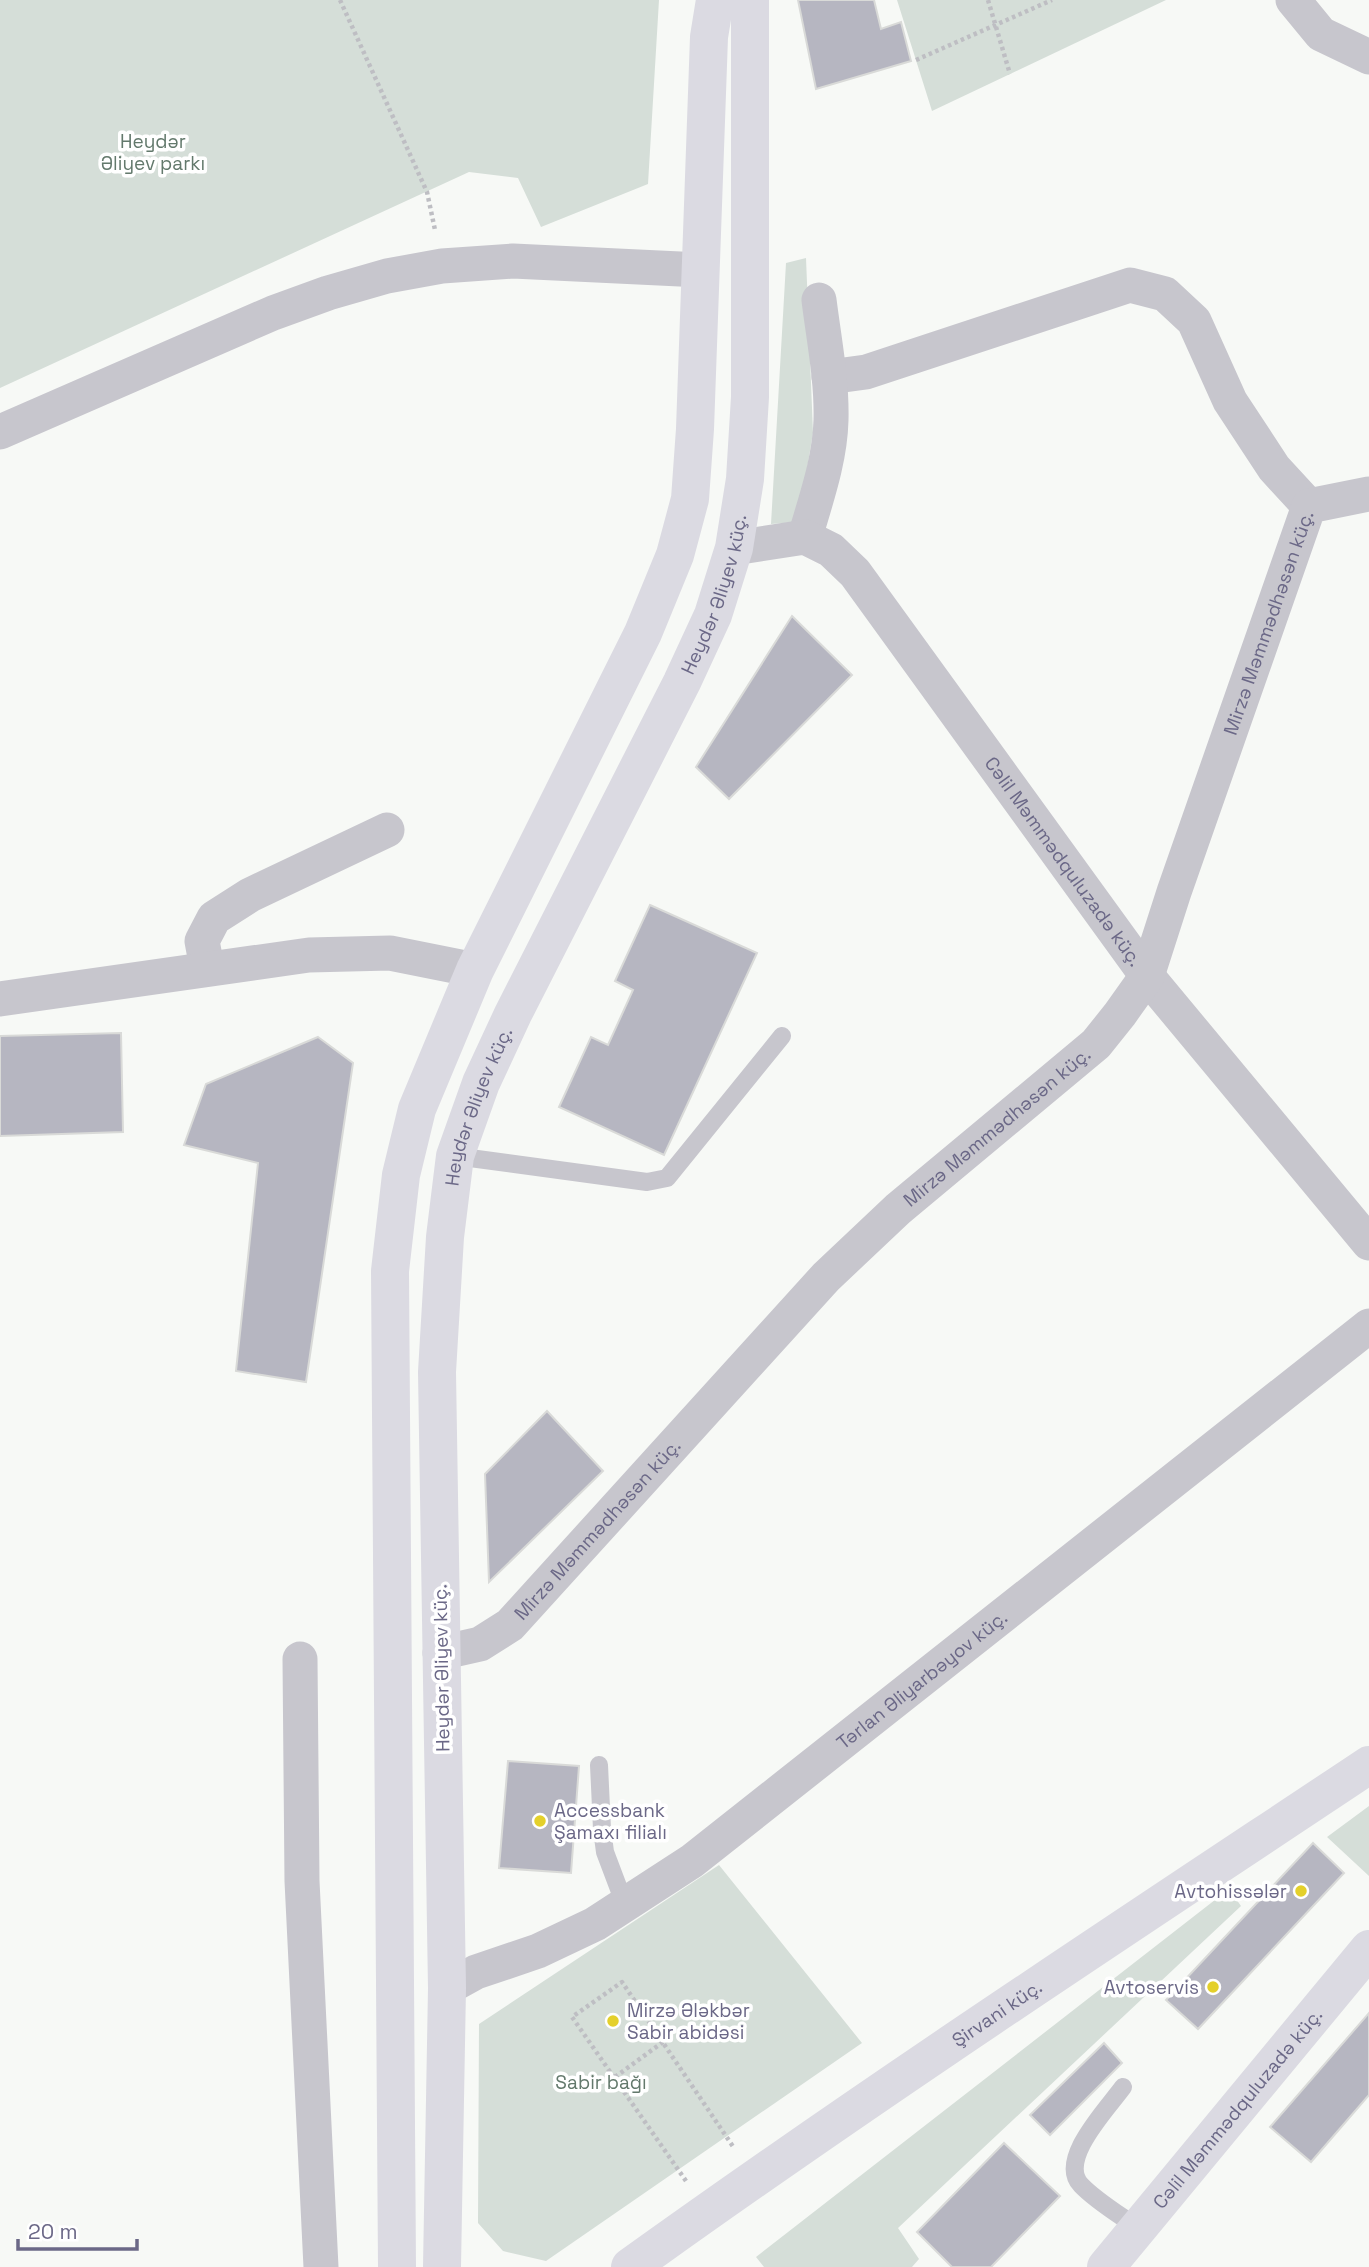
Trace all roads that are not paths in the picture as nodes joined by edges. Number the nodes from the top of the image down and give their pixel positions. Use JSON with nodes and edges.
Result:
{"nodes":[{"id":1,"x":715,"y":0,"type":"edge"},
{"id":2,"x":750,"y":0,"type":"edge"},
{"id":3,"x":1293,"y":0,"type":"edge"},
{"id":4,"x":1369,"y":57,"type":"edge"},
{"id":5,"x":701,"y":270,"type":"junction"},
{"id":6,"x":819,"y":300,"type":"dead end"},
{"id":7,"x":829,"y":377,"type":"junction"},
{"id":8,"x":0,"y":432,"type":"edge"},
{"id":9,"x":1369,"y":494,"type":"edge"},
{"id":10,"x":1309,"y":506,"type":"junction"},
{"id":11,"x":805,"y":537,"type":"junction"},
{"id":12,"x":734,"y":548,"type":"junction"},
{"id":13,"x":387,"y":830,"type":"dead end"},
{"id":14,"x":207,"y":968,"type":"junction"},
{"id":15,"x":475,"y":970,"type":"junction"},
{"id":16,"x":1147,"y":976,"type":"junction"},
{"id":17,"x":0,"y":999,"type":"edge"},
{"id":18,"x":782,"y":1036,"type":"dead end"},
{"id":19,"x":455,"y":1156,"type":"junction"},
{"id":20,"x":1369,"y":1243,"type":"edge"},
{"id":21,"x":1369,"y":1326,"type":"edge"},
{"id":22,"x":440,"y":1653,"type":"junction"},
{"id":23,"x":300,"y":1659,"type":"dead end"},
{"id":24,"x":599,"y":1765,"type":"dead end"},
{"id":25,"x":1369,"y":1765,"type":"edge"},
{"id":26,"x":625,"y":1905,"type":"junction"},
{"id":27,"x":1369,"y":1949,"type":"edge"},
{"id":28,"x":447,"y":1988,"type":"junction"},
{"id":29,"x":1123,"y":2087,"type":"dead end"},
{"id":30,"x":1138,"y":2228,"type":"junction"},
{"id":31,"x":321,"y":2267,"type":"edge"},
{"id":32,"x":397,"y":2267,"type":"edge"},
{"id":33,"x":442,"y":2267,"type":"edge"},
{"id":34,"x":631,"y":2267,"type":"edge"},
{"id":35,"x":1106,"y":2267,"type":"edge"}],
"edges":[{"from":1,"to":5,"type":"street"},
{"from":2,"to":12,"type":"street","name":"Heydər Əliyev küç."},
{"from":3,"to":4,"type":"street"},
{"from":5,"to":8,"type":"street"},
{"from":5,"to":15,"type":"street"},
{"from":6,"to":7,"type":"street"},
{"from":7,"to":10,"type":"street"},
{"from":7,"to":11,"type":"street"},
{"from":9,"to":10,"type":"street","name":"Mirzə Məmmədhəsən küç."},
{"from":10,"to":16,"type":"street","name":"Mirzə Məmmədhəsən küç."},
{"from":11,"to":12,"type":"street"},
{"from":11,"to":16,"type":"street","name":"Cəlil Məmmədquluzadə küç."},
{"from":12,"to":19,"type":"street","name":"Heydər Əliyev küç."},
{"from":13,"to":14,"type":"street"},
{"from":14,"to":15,"type":"street"},
{"from":14,"to":17,"type":"street"},
{"from":15,"to":32,"type":"street"},
{"from":16,"to":20,"type":"street","name":"Cəlil Məmmədquluzadə küç."},
{"from":16,"to":22,"type":"street","name":"Mirzə Məmmədhəsən küç."},
{"from":18,"to":19,"type":"lane"},
{"from":19,"to":22,"type":"street","name":"Heydər Əliyev küç."},
{"from":21,"to":26,"type":"street","name":"Tərlan Əliyarbəyov küç."},
{"from":22,"to":28,"type":"street","name":"Heydər Əliyev küç."},
{"from":23,"to":31,"type":"street"},
{"from":24,"to":26,"type":"lane"},
{"from":25,"to":34,"type":"street","name":"Şirvani küç."},
{"from":26,"to":28,"type":"street","name":"Tərlan Əliyarbəyov küç."},
{"from":27,"to":30,"type":"street","name":"Cəlil Məmmədquluzadə küç."},
{"from":28,"to":33,"type":"street","name":"Heydər Əliyev küç."},
{"from":29,"to":30,"type":"lane"},
{"from":30,"to":35,"type":"street","name":"Cəlil Məmmədquluzadə küç."}]}
